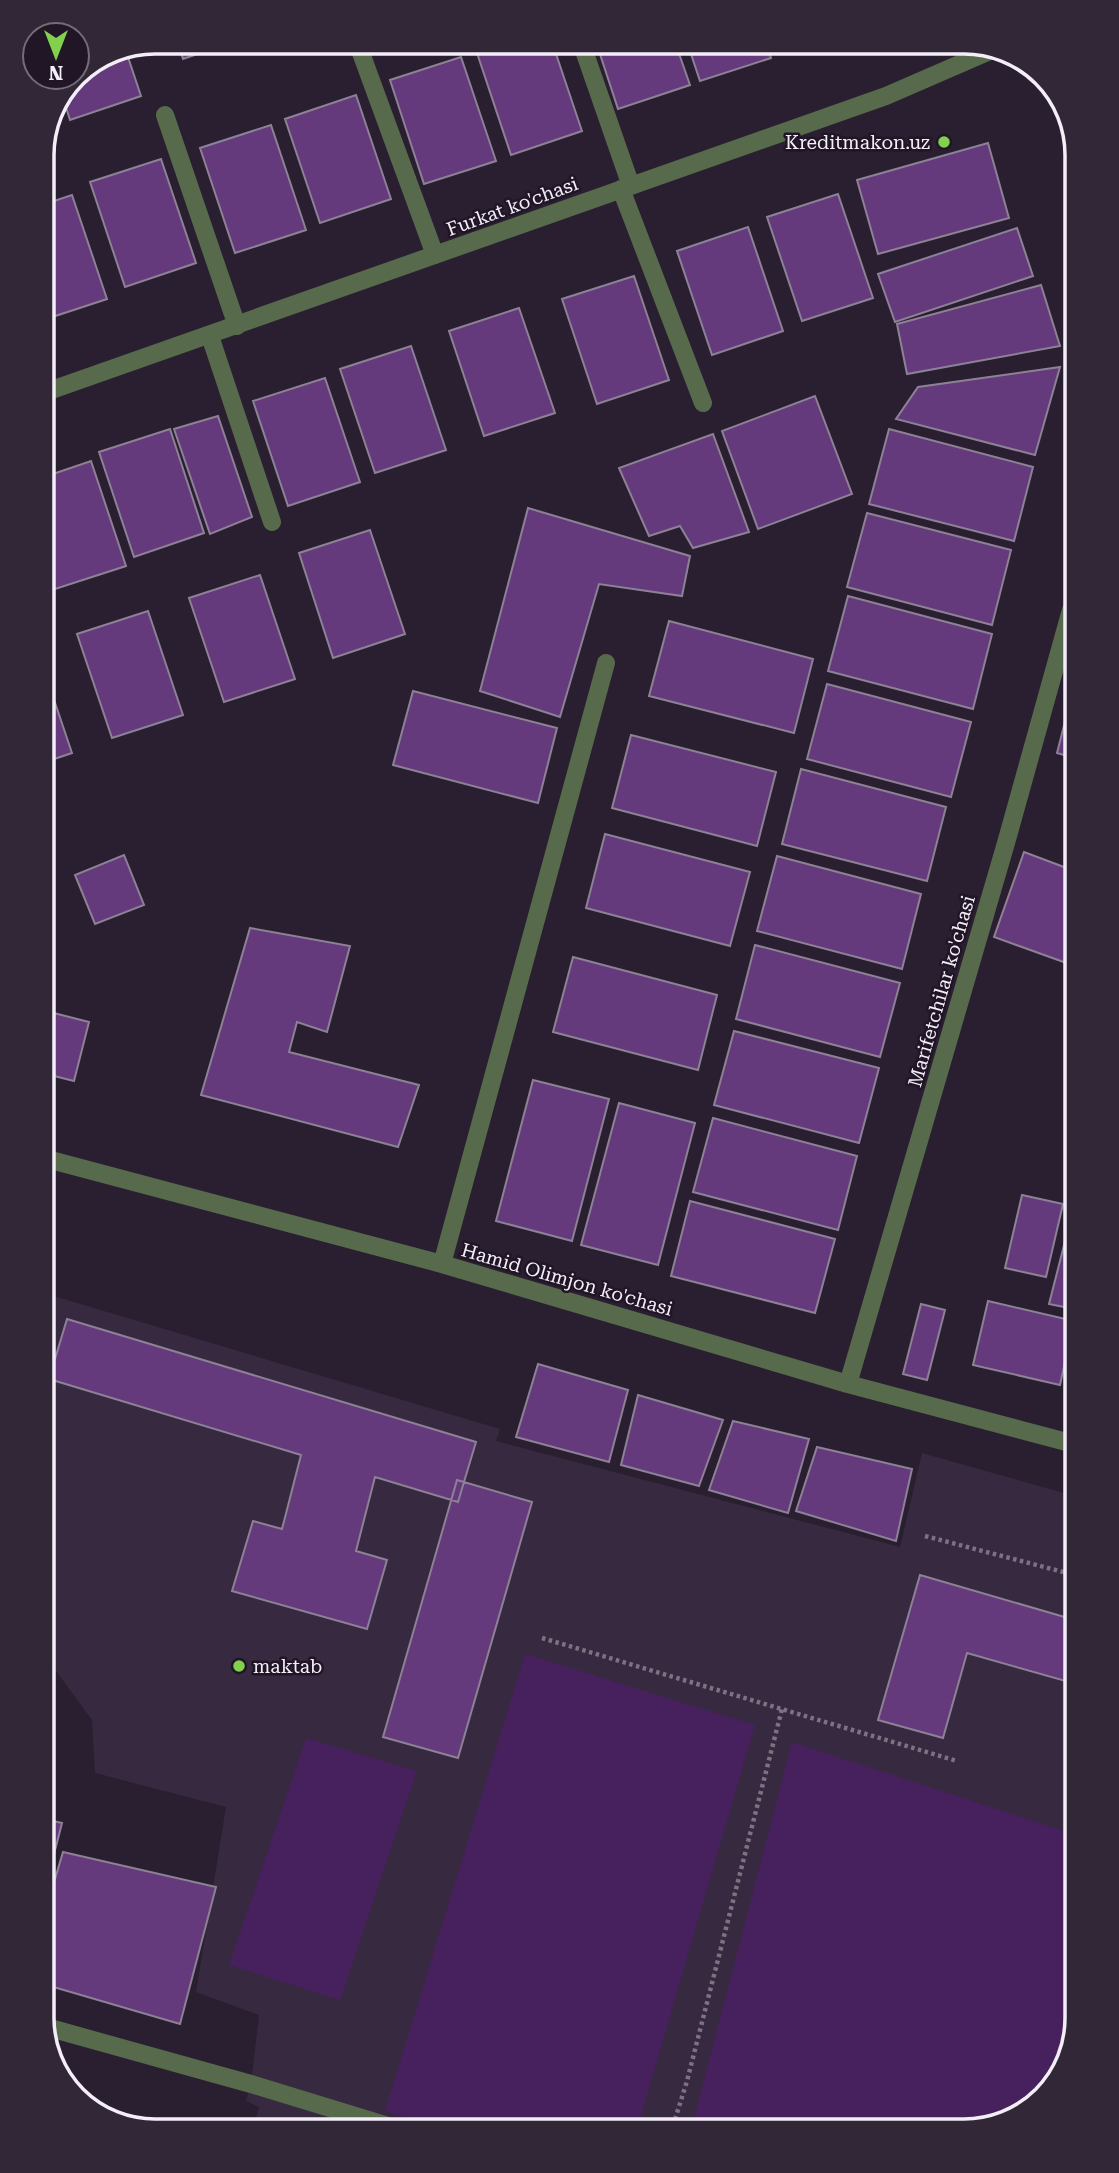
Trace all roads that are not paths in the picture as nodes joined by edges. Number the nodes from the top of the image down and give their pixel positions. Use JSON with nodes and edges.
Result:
{"nodes":[{"id":1,"x":361,"y":54,"type":"edge"},
{"id":2,"x":585,"y":54,"type":"edge"},
{"id":3,"x":979,"y":55,"type":"edge"},
{"id":4,"x":165,"y":115,"type":"dead end"},
{"id":5,"x":626,"y":187,"type":"junction"},
{"id":6,"x":435,"y":255,"type":"junction"},
{"id":7,"x":237,"y":326,"type":"junction"},
{"id":8,"x":210,"y":336,"type":"junction"},
{"id":9,"x":54,"y":389,"type":"edge"},
{"id":10,"x":703,"y":403,"type":"dead end"},
{"id":11,"x":272,"y":522,"type":"dead end"},
{"id":12,"x":1065,"y":632,"type":"edge"},
{"id":13,"x":606,"y":663,"type":"dead end"},
{"id":14,"x":54,"y":1160,"type":"edge"},
{"id":15,"x":442,"y":1264,"type":"junction"},
{"id":16,"x":848,"y":1384,"type":"junction"},
{"id":17,"x":1065,"y":1442,"type":"edge"},
{"id":18,"x":55,"y":2029,"type":"edge"},
{"id":19,"x":364,"y":2119,"type":"edge"}],
"edges":[{"from":1,"to":6,"type":"street"},
{"from":2,"to":5,"type":"street"},
{"from":3,"to":5,"type":"street","name":"Furkat ko'chasi"},
{"from":4,"to":7,"type":"street"},
{"from":5,"to":6,"type":"street","name":"Furkat ko'chasi"},
{"from":5,"to":10,"type":"street"},
{"from":6,"to":7,"type":"street","name":"Furkat ko'chasi"},
{"from":7,"to":8,"type":"street","name":"Furkat ko'chasi"},
{"from":8,"to":9,"type":"street","name":"Furkat ko'chasi"},
{"from":8,"to":11,"type":"street"},
{"from":12,"to":16,"type":"street","name":"Marifetchilar ko'chasi"},
{"from":13,"to":15,"type":"street"},
{"from":14,"to":15,"type":"street","name":"Hamid Olimjon ko'chasi"},
{"from":15,"to":16,"type":"street","name":"Hamid Olimjon ko'chasi"},
{"from":16,"to":17,"type":"street","name":"Hamid Olimjon ko'chasi"},
{"from":18,"to":19,"type":"street"}]}
